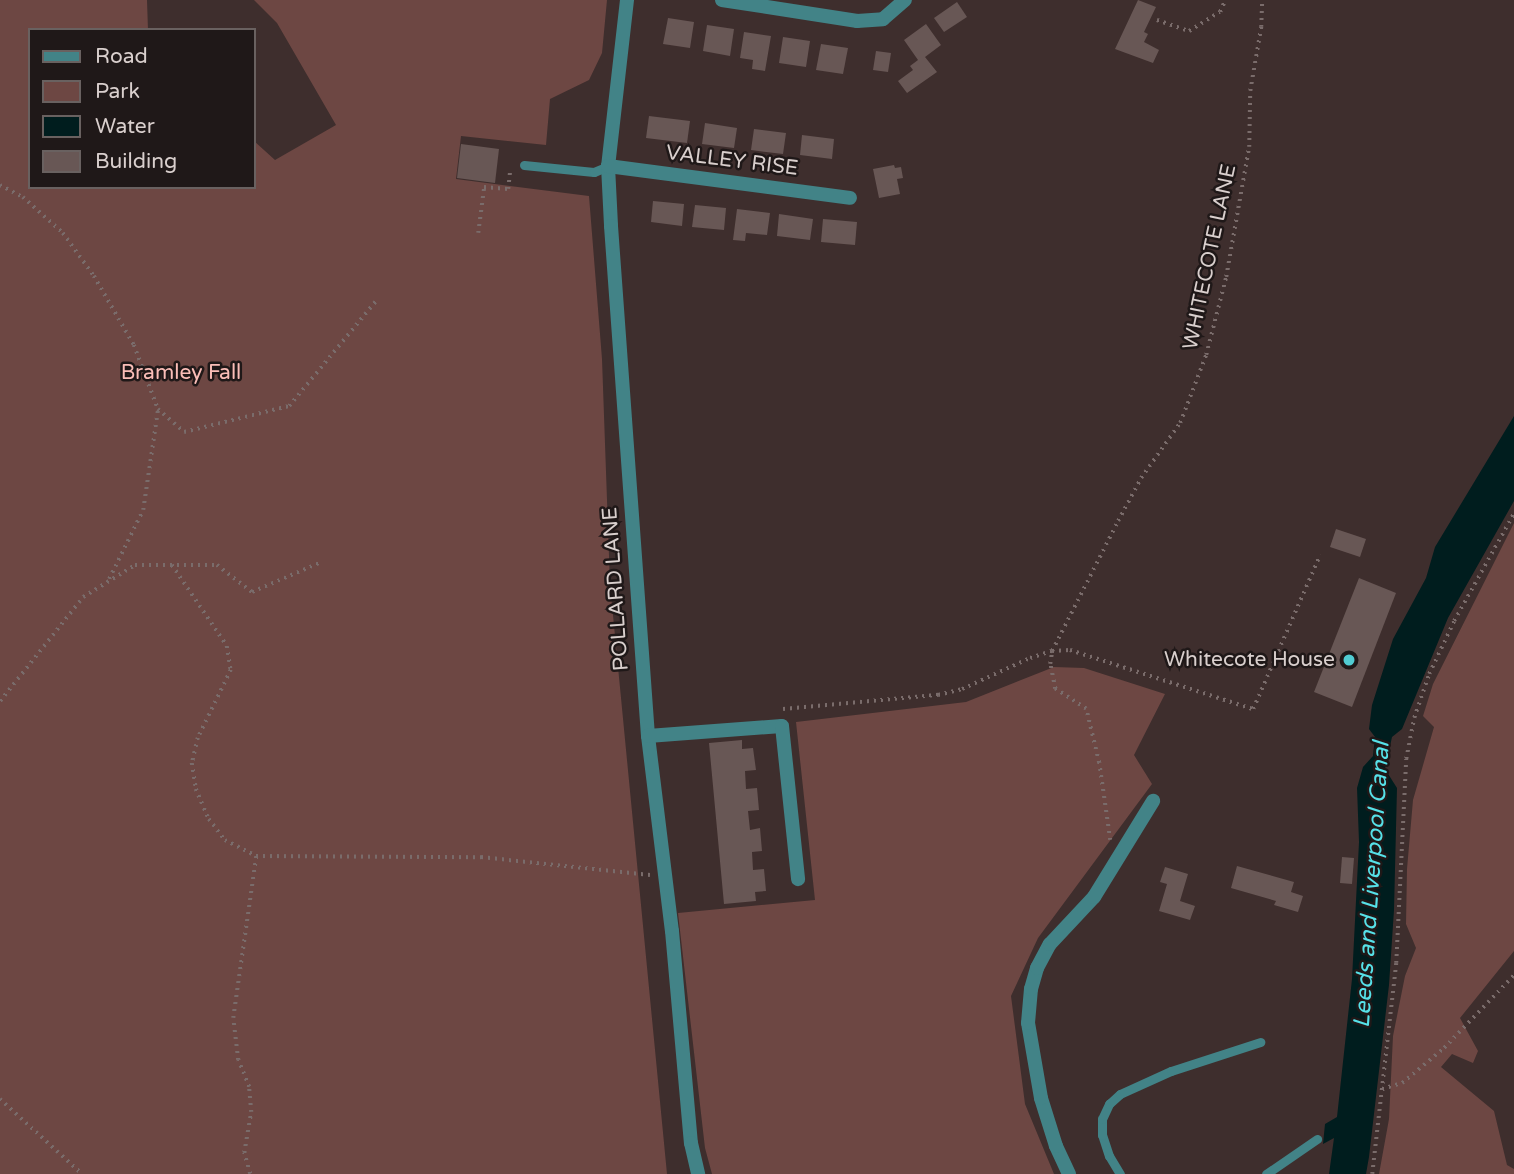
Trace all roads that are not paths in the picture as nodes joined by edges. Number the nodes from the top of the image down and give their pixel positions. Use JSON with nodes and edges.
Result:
{"nodes":[{"id":1,"x":627,"y":0,"type":"edge"},
{"id":2,"x":722,"y":0,"type":"edge"},
{"id":3,"x":905,"y":0,"type":"edge"},
{"id":4,"x":524,"y":165,"type":"road end"},
{"id":5,"x":608,"y":166,"type":"junction"},
{"id":6,"x":850,"y":198,"type":"dead end"},
{"id":7,"x":648,"y":736,"type":"junction"},
{"id":8,"x":1153,"y":801,"type":"dead end"},
{"id":9,"x":798,"y":879,"type":"dead end"},
{"id":10,"x":1259,"y":1042,"type":"dead end"},
{"id":11,"x":1317,"y":1139,"type":"dead end"},
{"id":12,"x":698,"y":1174,"type":"edge"},
{"id":13,"x":1069,"y":1174,"type":"edge"},
{"id":14,"x":1120,"y":1174,"type":"edge"},
{"id":15,"x":1266,"y":1174,"type":"edge"}],
"edges":[{"from":1,"to":5,"type":"street","name":"POLLARD LANE"},
{"from":2,"to":3,"type":"street"},
{"from":4,"to":5,"type":"lane"},
{"from":5,"to":6,"type":"street","name":"VALLEY RISE"},
{"from":5,"to":7,"type":"street","name":"POLLARD LANE"},
{"from":7,"to":9,"type":"street"},
{"from":7,"to":12,"type":"street","name":"POLLARD LANE"},
{"from":8,"to":13,"type":"street"},
{"from":10,"to":14,"type":"lane"},
{"from":11,"to":15,"type":"lane"}]}
